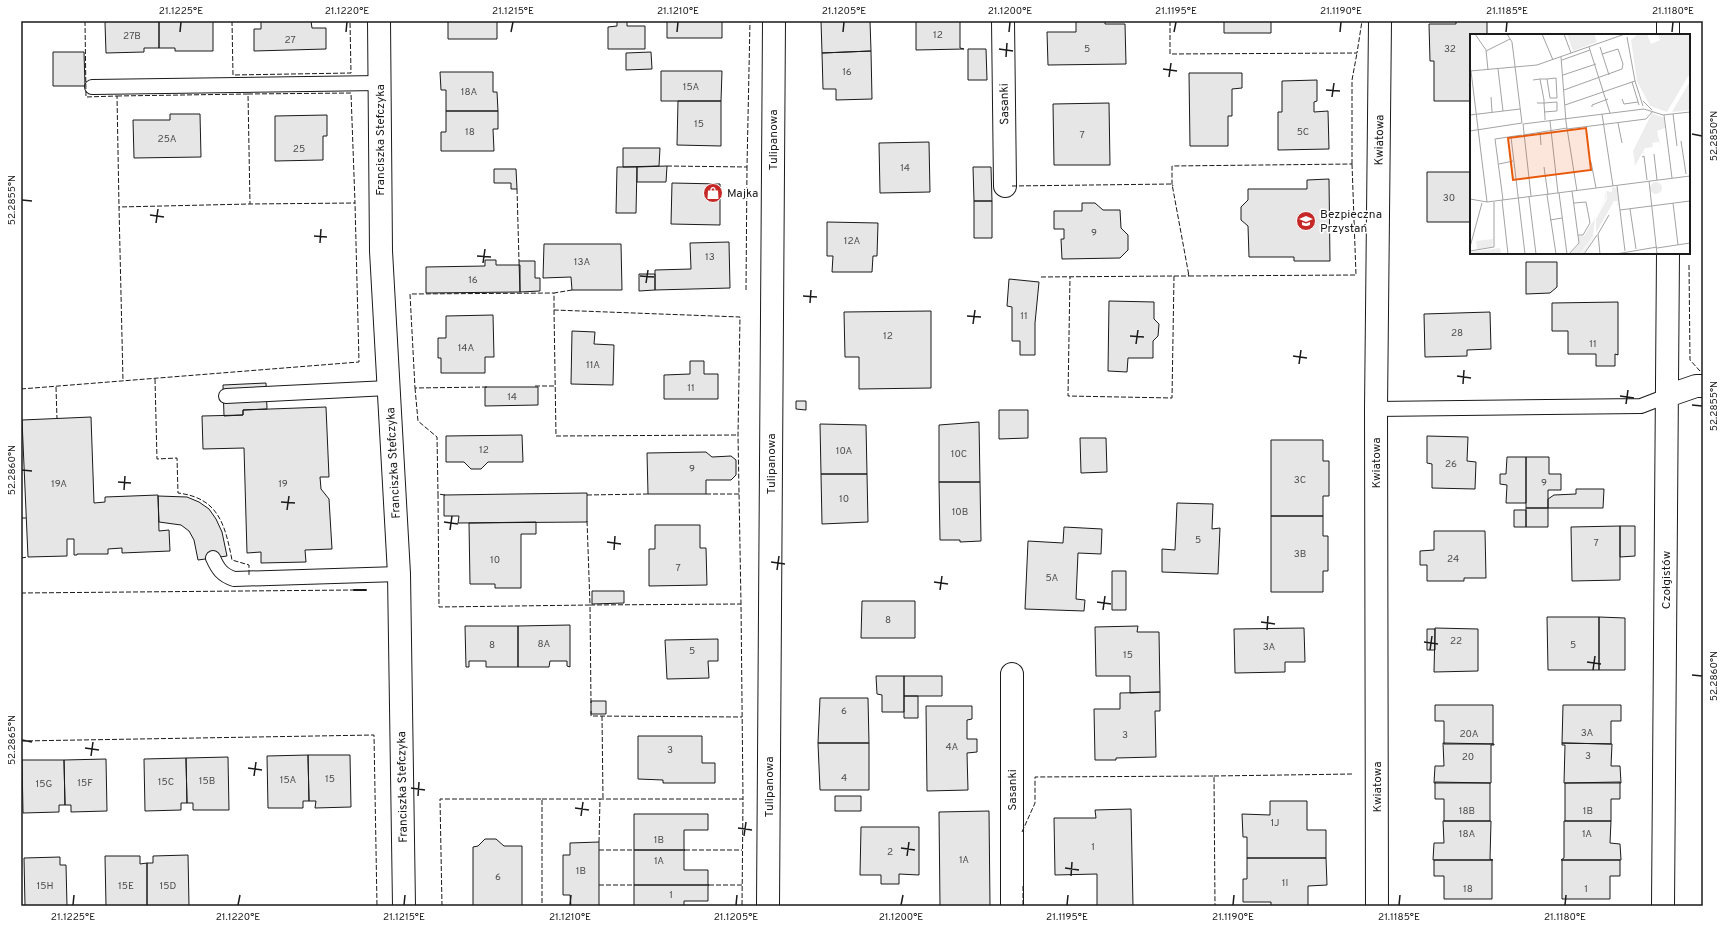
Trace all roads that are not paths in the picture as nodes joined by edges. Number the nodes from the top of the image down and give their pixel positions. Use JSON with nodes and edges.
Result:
{"nodes":[{"id":1,"x":379,"y":21,"type":"edge"},
{"id":2,"x":774,"y":21,"type":"edge"},
{"id":3,"x":1003,"y":21,"type":"edge"},
{"id":4,"x":1380,"y":21,"type":"edge"},
{"id":5,"x":1668,"y":21,"type":"edge"},
{"id":6,"x":1668,"y":34,"type":"edge"},
{"id":7,"x":380,"y":83,"type":"junction"},
{"id":8,"x":92,"y":87,"type":"dead end"},
{"id":9,"x":1005,"y":186,"type":"dead end"},
{"id":10,"x":1668,"y":254,"type":"edge"},
{"id":11,"x":1703,"y":386,"type":"edge"},
{"id":12,"x":388,"y":388,"type":"junction"},
{"id":13,"x":226,"y":396,"type":"dead end"},
{"id":14,"x":1668,"y":396,"type":"junction"},
{"id":15,"x":1376,"y":409,"type":"junction"},
{"id":16,"x":213,"y":558,"type":"dead end"},
{"id":17,"x":399,"y":574,"type":"junction"},
{"id":18,"x":1012,"y":674,"type":"dead end"},
{"id":19,"x":404,"y":906,"type":"edge"},
{"id":20,"x":768,"y":906,"type":"edge"},
{"id":21,"x":1012,"y":906,"type":"edge"},
{"id":22,"x":1377,"y":906,"type":"edge"},
{"id":23,"x":1663,"y":906,"type":"edge"}],
"edges":[{"from":1,"to":7,"type":"street","name":"Franciszka Stefczyka"},
{"from":2,"to":20,"type":"street","name":"Tulipanowa"},
{"from":3,"to":9,"type":"street","name":"Sasanki"},
{"from":4,"to":15,"type":"street","name":"Kwiatowa"},
{"from":5,"to":6,"type":"street"},
{"from":7,"to":8,"type":"lane"},
{"from":7,"to":12,"type":"street","name":"Franciszka Stefczyka"},
{"from":10,"to":14,"type":"street","name":"Czołgistów"},
{"from":11,"to":14,"type":"street"},
{"from":12,"to":13,"type":"lane"},
{"from":12,"to":17,"type":"street","name":"Franciszka Stefczyka"},
{"from":14,"to":15,"type":"lane"},
{"from":14,"to":23,"type":"street","name":"Czołgistów"},
{"from":15,"to":22,"type":"street","name":"Kwiatowa"},
{"from":16,"to":17,"type":"lane"},
{"from":17,"to":19,"type":"street","name":"Franciszka Stefczyka"},
{"from":18,"to":21,"type":"street","name":"Sasanki"}]}
